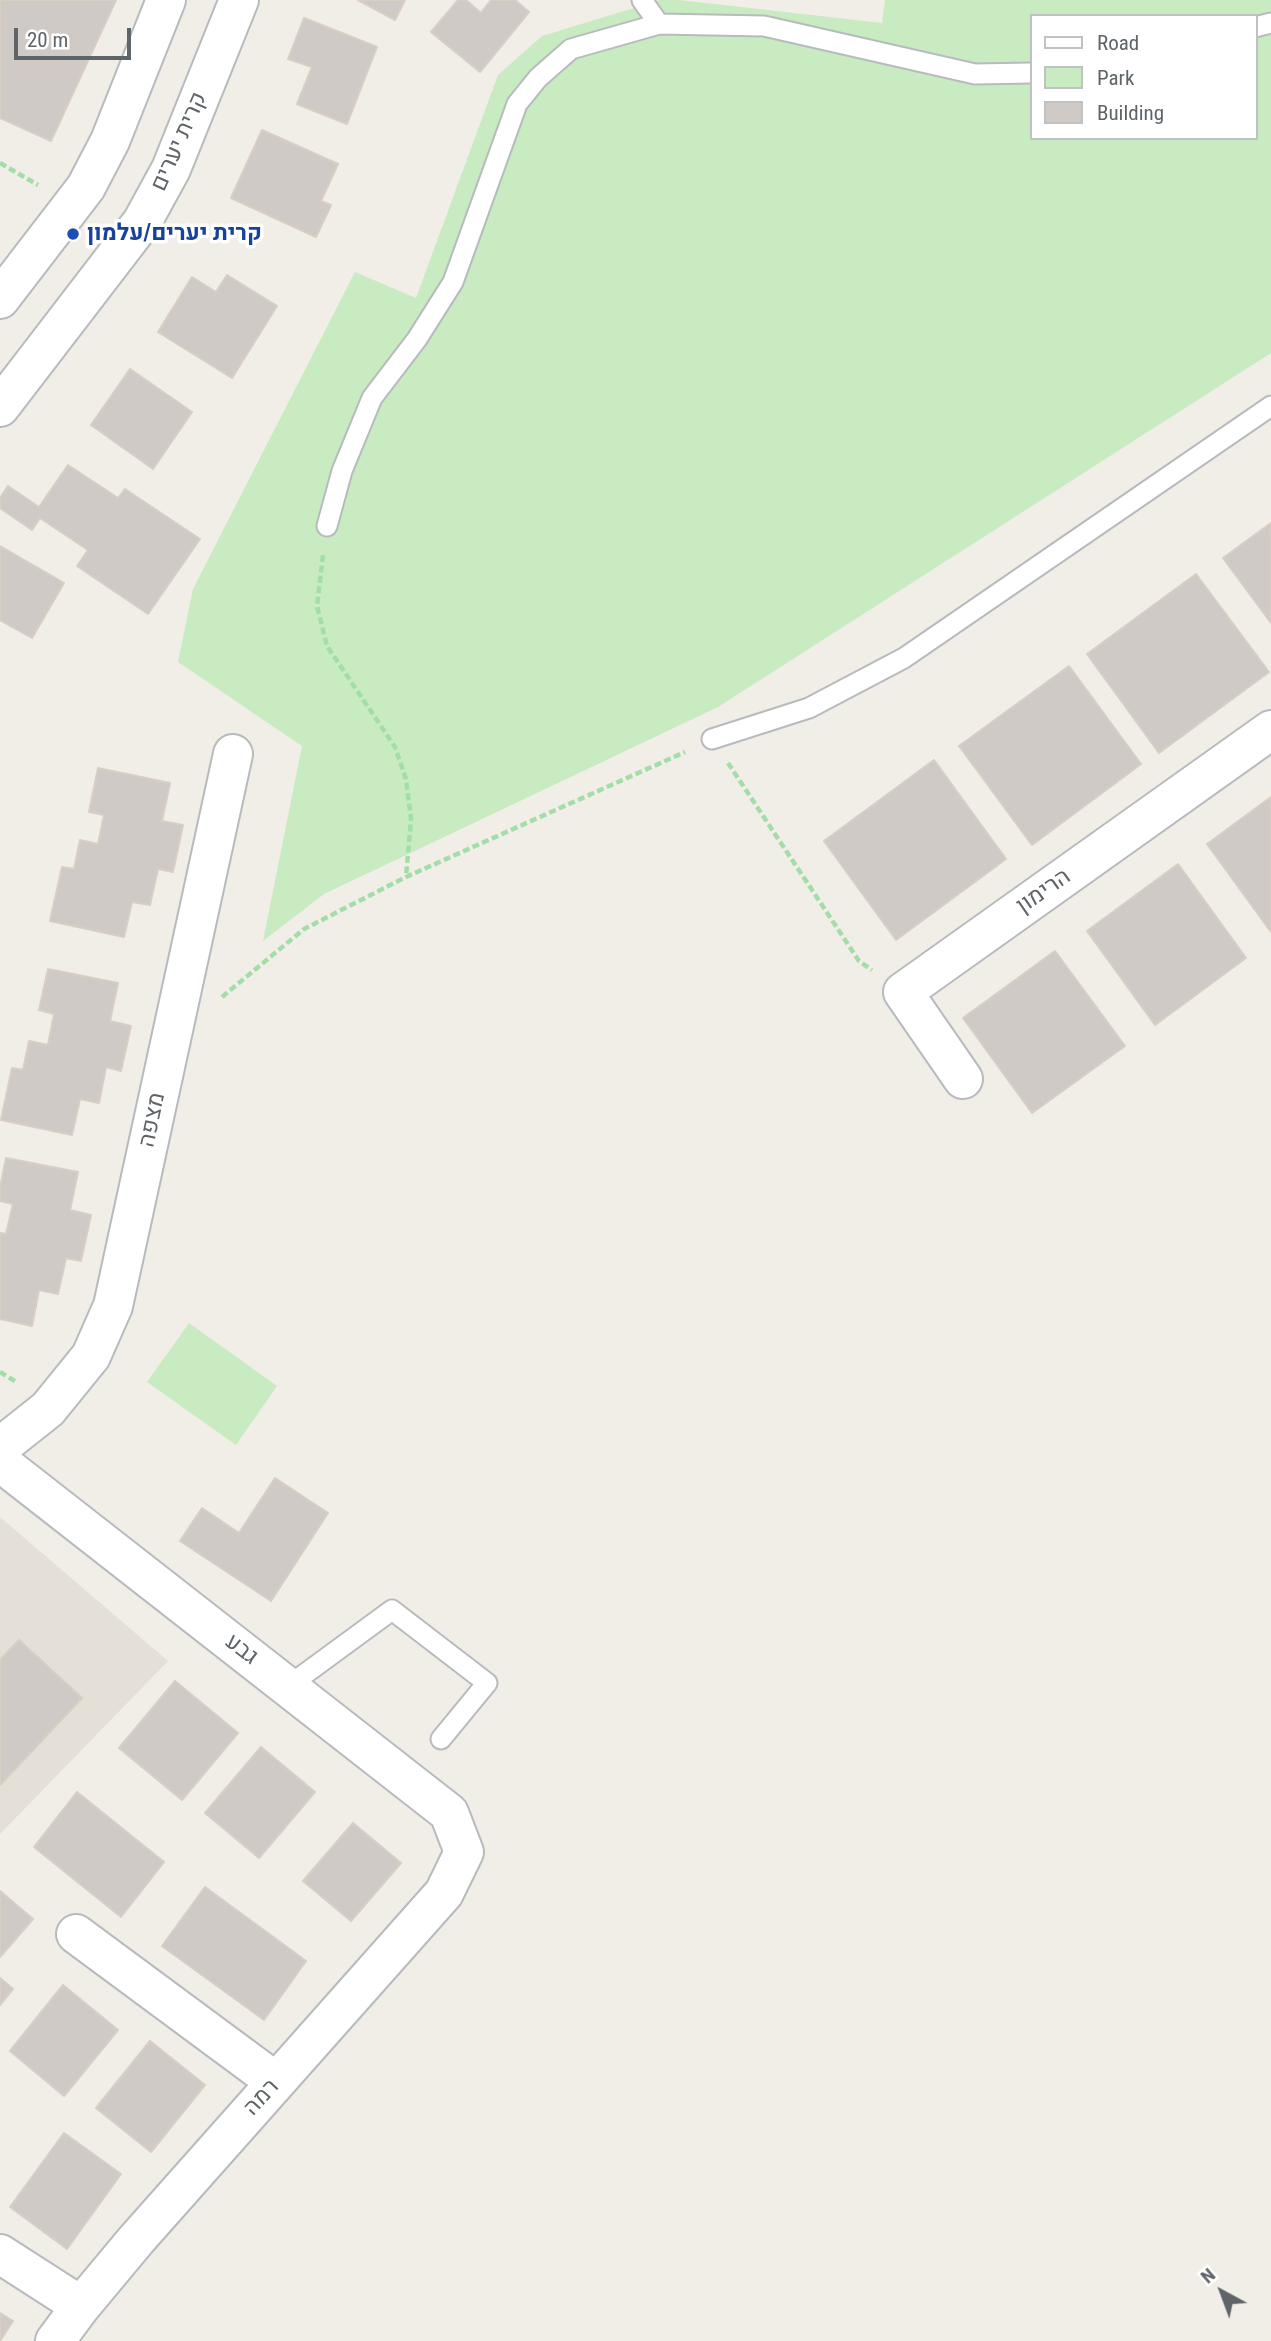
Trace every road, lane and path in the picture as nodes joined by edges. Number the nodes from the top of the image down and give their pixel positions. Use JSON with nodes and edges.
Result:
{"nodes":[{"id":1,"x":166,"y":0,"type":"edge"},
{"id":2,"x":239,"y":0,"type":"edge"},
{"id":3,"x":642,"y":0,"type":"edge"},
{"id":4,"x":659,"y":24,"type":"junction"},
{"id":5,"x":1030,"y":73,"type":"edge"},
{"id":6,"x":0,"y":299,"type":"edge"},
{"id":7,"x":1271,"y":406,"type":"edge"},
{"id":8,"x":0,"y":407,"type":"edge"},
{"id":9,"x":327,"y":526,"type":"joint"},
{"id":10,"x":1271,"y":730,"type":"edge"},
{"id":11,"x":712,"y":740,"type":"junction"},
{"id":12,"x":233,"y":754,"type":"dead end"},
{"id":13,"x":406,"y":877,"type":"junction"},
{"id":14,"x":903,"y":992,"type":"junction"},
{"id":15,"x":218,"y":1000,"type":"dead end"},
{"id":16,"x":962,"y":1079,"type":"dead end"},
{"id":17,"x":0,"y":1447,"type":"edge"},
{"id":18,"x":0,"y":1462,"type":"edge"},
{"id":19,"x":287,"y":1687,"type":"junction"},
{"id":20,"x":441,"y":1739,"type":"dead end"},
{"id":21,"x":464,"y":1852,"type":"joint"},
{"id":22,"x":76,"y":1934,"type":"dead end"},
{"id":23,"x":276,"y":2082,"type":"junction"},
{"id":24,"x":0,"y":2254,"type":"edge"},
{"id":25,"x":81,"y":2306,"type":"junction"},
{"id":26,"x":55,"y":2341,"type":"edge"}],
"edges":[{"from":1,"to":6,"type":"street"},
{"from":2,"to":8,"type":"street","name":"קרית יערים"},
{"from":3,"to":4,"type":"lane"},
{"from":4,"to":5,"type":"lane"},
{"from":4,"to":9,"type":"lane"},
{"from":7,"to":11,"type":"lane"},
{"from":9,"to":13,"type":"path"},
{"from":10,"to":14,"type":"street","name":"הרימון"},
{"from":11,"to":13,"type":"path"},
{"from":11,"to":14,"type":"path"},
{"from":12,"to":17,"type":"street","name":"מצפה"},
{"from":13,"to":15,"type":"path"},
{"from":14,"to":16,"type":"street"},
{"from":18,"to":19,"type":"street","name":"גבע"},
{"from":19,"to":20,"type":"lane"},
{"from":19,"to":21,"type":"street","name":"גבע"},
{"from":21,"to":23,"type":"street","name":"רמה"},
{"from":22,"to":23,"type":"street"},
{"from":23,"to":25,"type":"street","name":"רמה"},
{"from":24,"to":25,"type":"street"},
{"from":25,"to":26,"type":"street","name":"רמה"}]}
